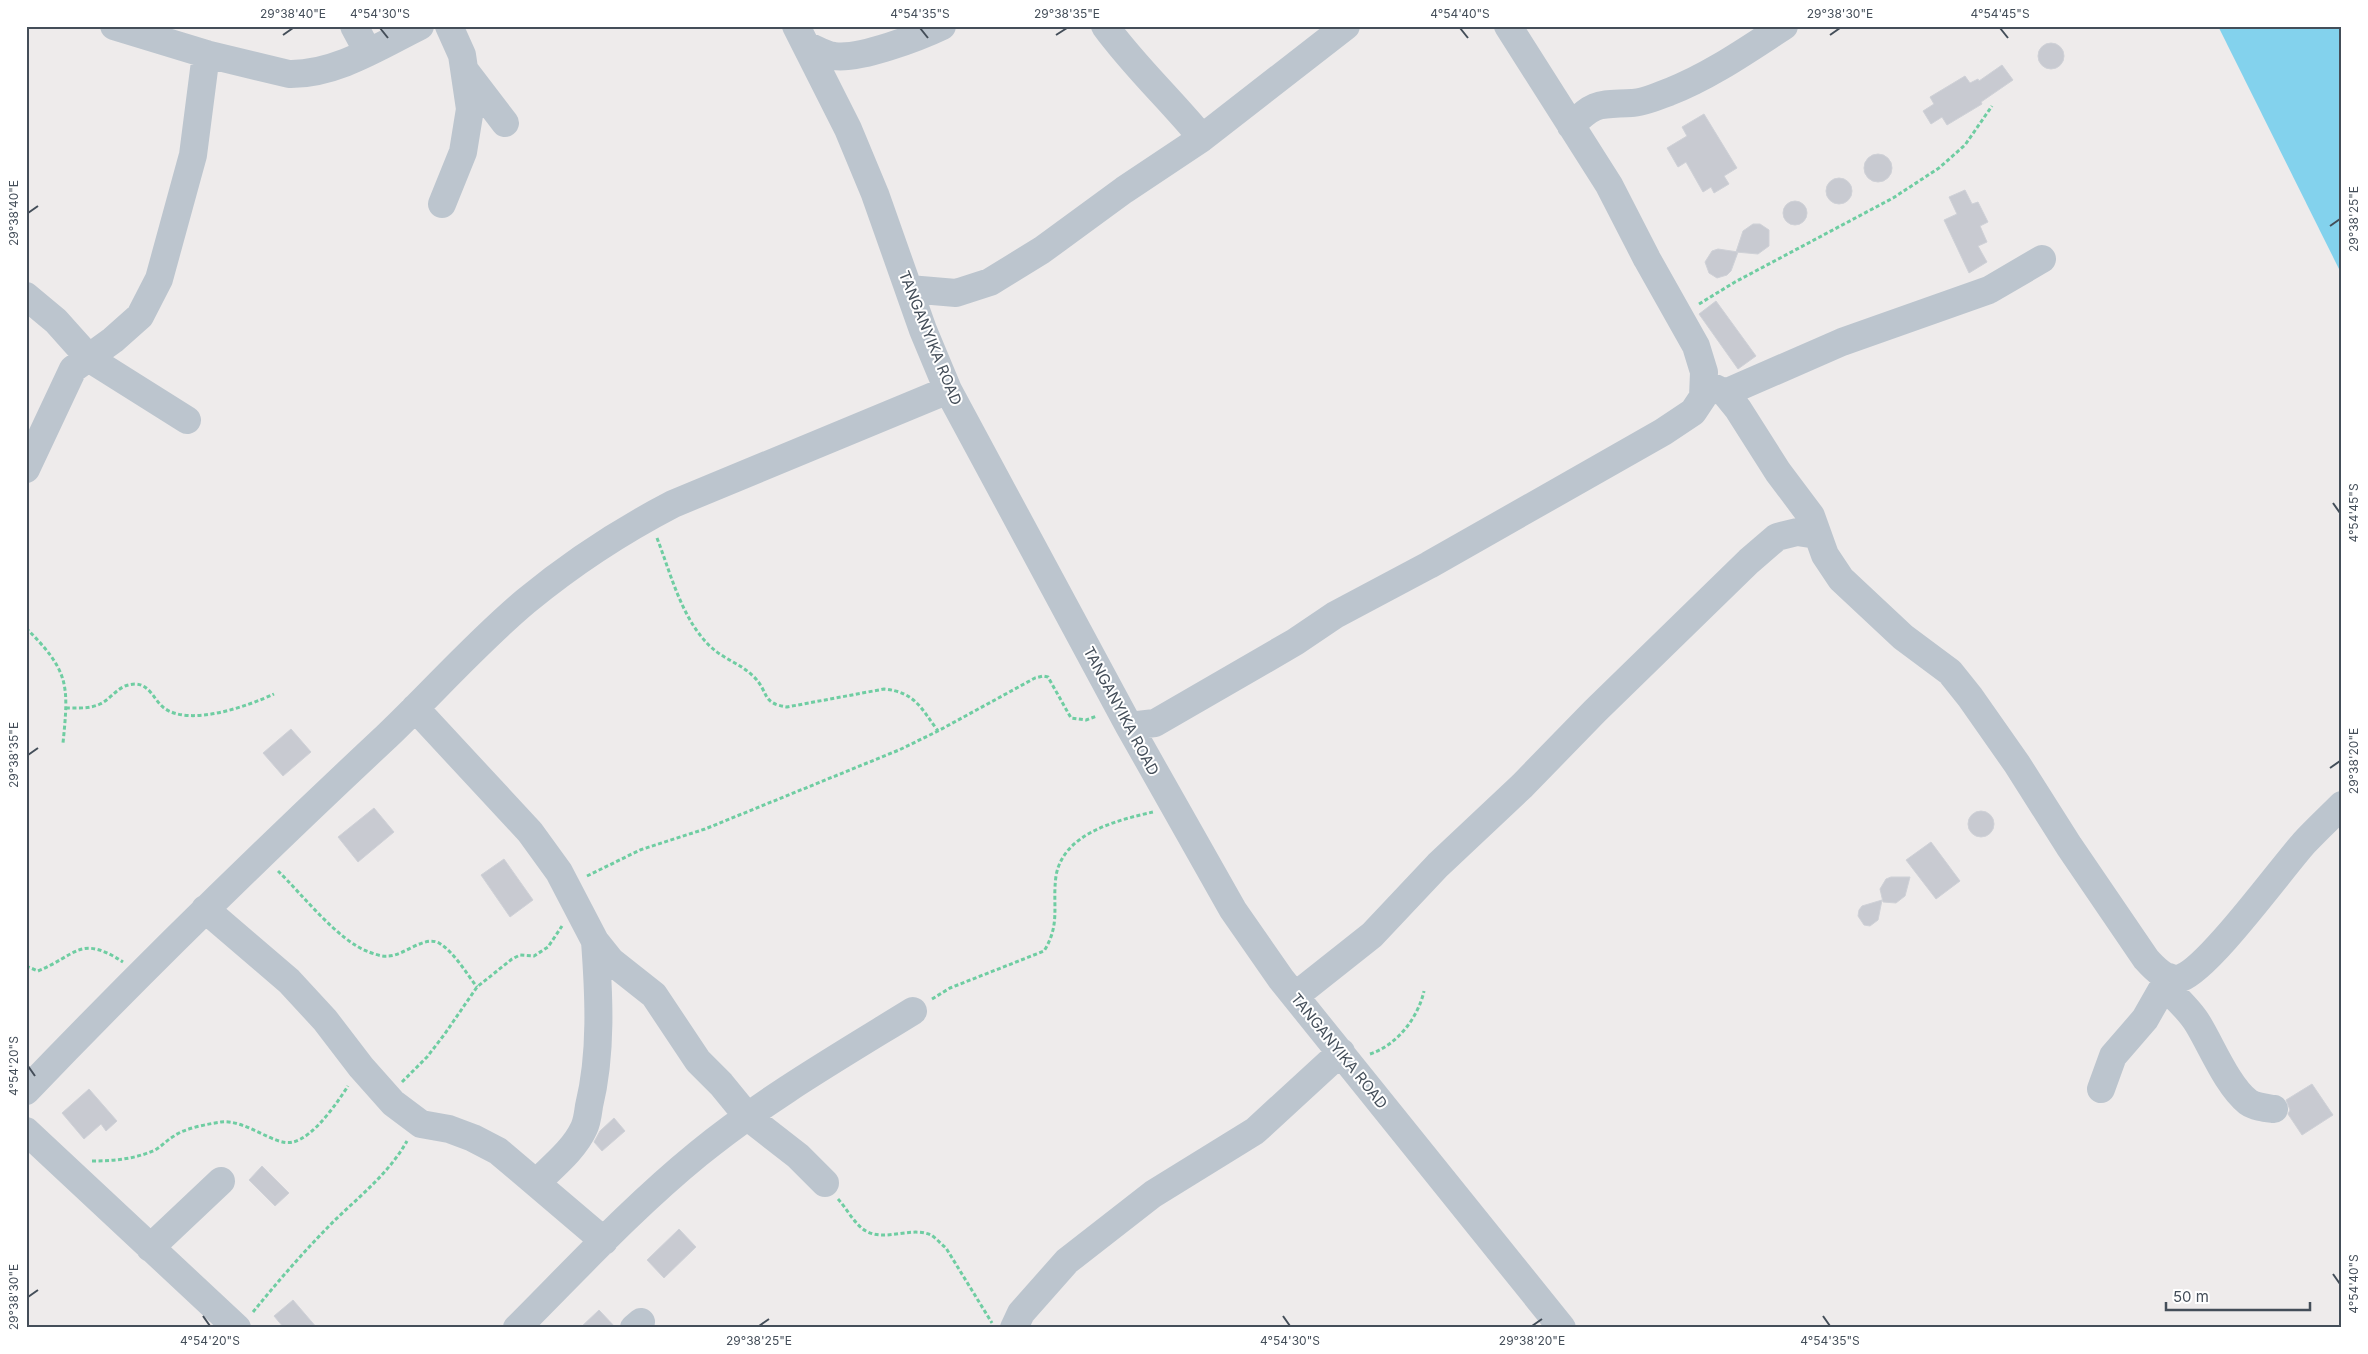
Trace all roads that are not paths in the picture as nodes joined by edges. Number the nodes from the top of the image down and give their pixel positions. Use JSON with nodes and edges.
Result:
{"nodes":[{"id":1,"x":354,"y":26,"type":"edge"},
{"id":2,"x":420,"y":26,"type":"edge"},
{"id":3,"x":449,"y":26,"type":"edge"},
{"id":4,"x":942,"y":26,"type":"edge"},
{"id":5,"x":1105,"y":26,"type":"edge"},
{"id":6,"x":1346,"y":26,"type":"edge"},
{"id":7,"x":1508,"y":26,"type":"edge"},
{"id":8,"x":1784,"y":26,"type":"edge"},
{"id":9,"x":131,"y":28,"type":"edge"},
{"id":10,"x":801,"y":36,"type":"edge"},
{"id":11,"x":368,"y":52,"type":"junction"},
{"id":12,"x":206,"y":54,"type":"junction"},
{"id":13,"x":466,"y":72,"type":"junction"},
{"id":14,"x":505,"y":123,"type":"dead end"},
{"id":15,"x":1571,"y":126,"type":"junction"},
{"id":16,"x":1202,"y":138,"type":"junction"},
{"id":17,"x":442,"y":204,"type":"dead end"},
{"id":18,"x":2042,"y":260,"type":"dead end"},
{"id":19,"x":909,"y":289,"type":"junction"},
{"id":20,"x":26,"y":296,"type":"edge"},
{"id":21,"x":90,"y":359,"type":"junction"},
{"id":22,"x":1714,"y":388,"type":"junction"},
{"id":23,"x":948,"y":390,"type":"junction"},
{"id":24,"x":187,"y":420,"type":"dead end"},
{"id":25,"x":26,"y":469,"type":"edge"},
{"id":26,"x":1818,"y":535,"type":"junction"},
{"id":27,"x":415,"y":708,"type":"junction"},
{"id":28,"x":1129,"y":726,"type":"junction"},
{"id":29,"x":2342,"y":805,"type":"edge"},
{"id":30,"x":205,"y":909,"type":"junction"},
{"id":31,"x":595,"y":941,"type":"junction"},
{"id":32,"x":2166,"y":982,"type":"junction"},
{"id":33,"x":1295,"y":996,"type":"junction"},
{"id":34,"x":913,"y":1011,"type":"road end"},
{"id":35,"x":1345,"y":1057,"type":"junction"},
{"id":36,"x":2101,"y":1089,"type":"dead end"},
{"id":37,"x":26,"y":1091,"type":"edge"},
{"id":38,"x":2274,"y":1109,"type":"dead end"},
{"id":39,"x":748,"y":1117,"type":"junction"},
{"id":40,"x":26,"y":1130,"type":"edge"},
{"id":41,"x":221,"y":1181,"type":"dead end"},
{"id":42,"x":536,"y":1183,"type":"junction"},
{"id":43,"x":825,"y":1183,"type":"road end"},
{"id":44,"x":604,"y":1241,"type":"junction"},
{"id":45,"x":150,"y":1248,"type":"junction"},
{"id":46,"x":245,"y":1320,"type":"edge"},
{"id":47,"x":517,"y":1328,"type":"edge"},
{"id":48,"x":1014,"y":1328,"type":"edge"},
{"id":49,"x":1562,"y":1328,"type":"edge"}],
"edges":[{"from":1,"to":11,"type":"street"},
{"from":2,"to":11,"type":"street"},
{"from":3,"to":13,"type":"street"},
{"from":4,"to":10,"type":"street"},
{"from":5,"to":16,"type":"street"},
{"from":6,"to":16,"type":"street"},
{"from":7,"to":15,"type":"street"},
{"from":8,"to":15,"type":"street"},
{"from":9,"to":12,"type":"street"},
{"from":10,"to":19,"type":"street","name":"TANGANYIKA ROAD"},
{"from":11,"to":12,"type":"street"},
{"from":12,"to":21,"type":"street"},
{"from":13,"to":14,"type":"street"},
{"from":13,"to":17,"type":"street"},
{"from":15,"to":22,"type":"street"},
{"from":16,"to":19,"type":"street"},
{"from":18,"to":22,"type":"street"},
{"from":19,"to":23,"type":"street","name":"TANGANYIKA ROAD"},
{"from":20,"to":21,"type":"street"},
{"from":21,"to":24,"type":"street"},
{"from":21,"to":25,"type":"street"},
{"from":22,"to":26,"type":"street"},
{"from":22,"to":28,"type":"street"},
{"from":23,"to":27,"type":"street"},
{"from":23,"to":28,"type":"street","name":"TANGANYIKA ROAD"},
{"from":26,"to":32,"type":"street"},
{"from":26,"to":33,"type":"street"},
{"from":27,"to":30,"type":"street"},
{"from":27,"to":31,"type":"street"},
{"from":28,"to":33,"type":"street","name":"TANGANYIKA ROAD"},
{"from":29,"to":32,"type":"street"},
{"from":30,"to":37,"type":"street"},
{"from":30,"to":42,"type":"street"},
{"from":31,"to":39,"type":"street"},
{"from":31,"to":42,"type":"street"},
{"from":32,"to":36,"type":"street"},
{"from":32,"to":38,"type":"street"},
{"from":33,"to":35,"type":"street","name":"TANGANYIKA ROAD"},
{"from":34,"to":39,"type":"street"},
{"from":35,"to":48,"type":"street"},
{"from":35,"to":49,"type":"street","name":"TANGANYIKA ROAD"},
{"from":39,"to":43,"type":"street"},
{"from":39,"to":44,"type":"street"},
{"from":40,"to":45,"type":"street"},
{"from":41,"to":45,"type":"street"},
{"from":42,"to":44,"type":"street"},
{"from":44,"to":47,"type":"street"},
{"from":45,"to":46,"type":"street"}]}
